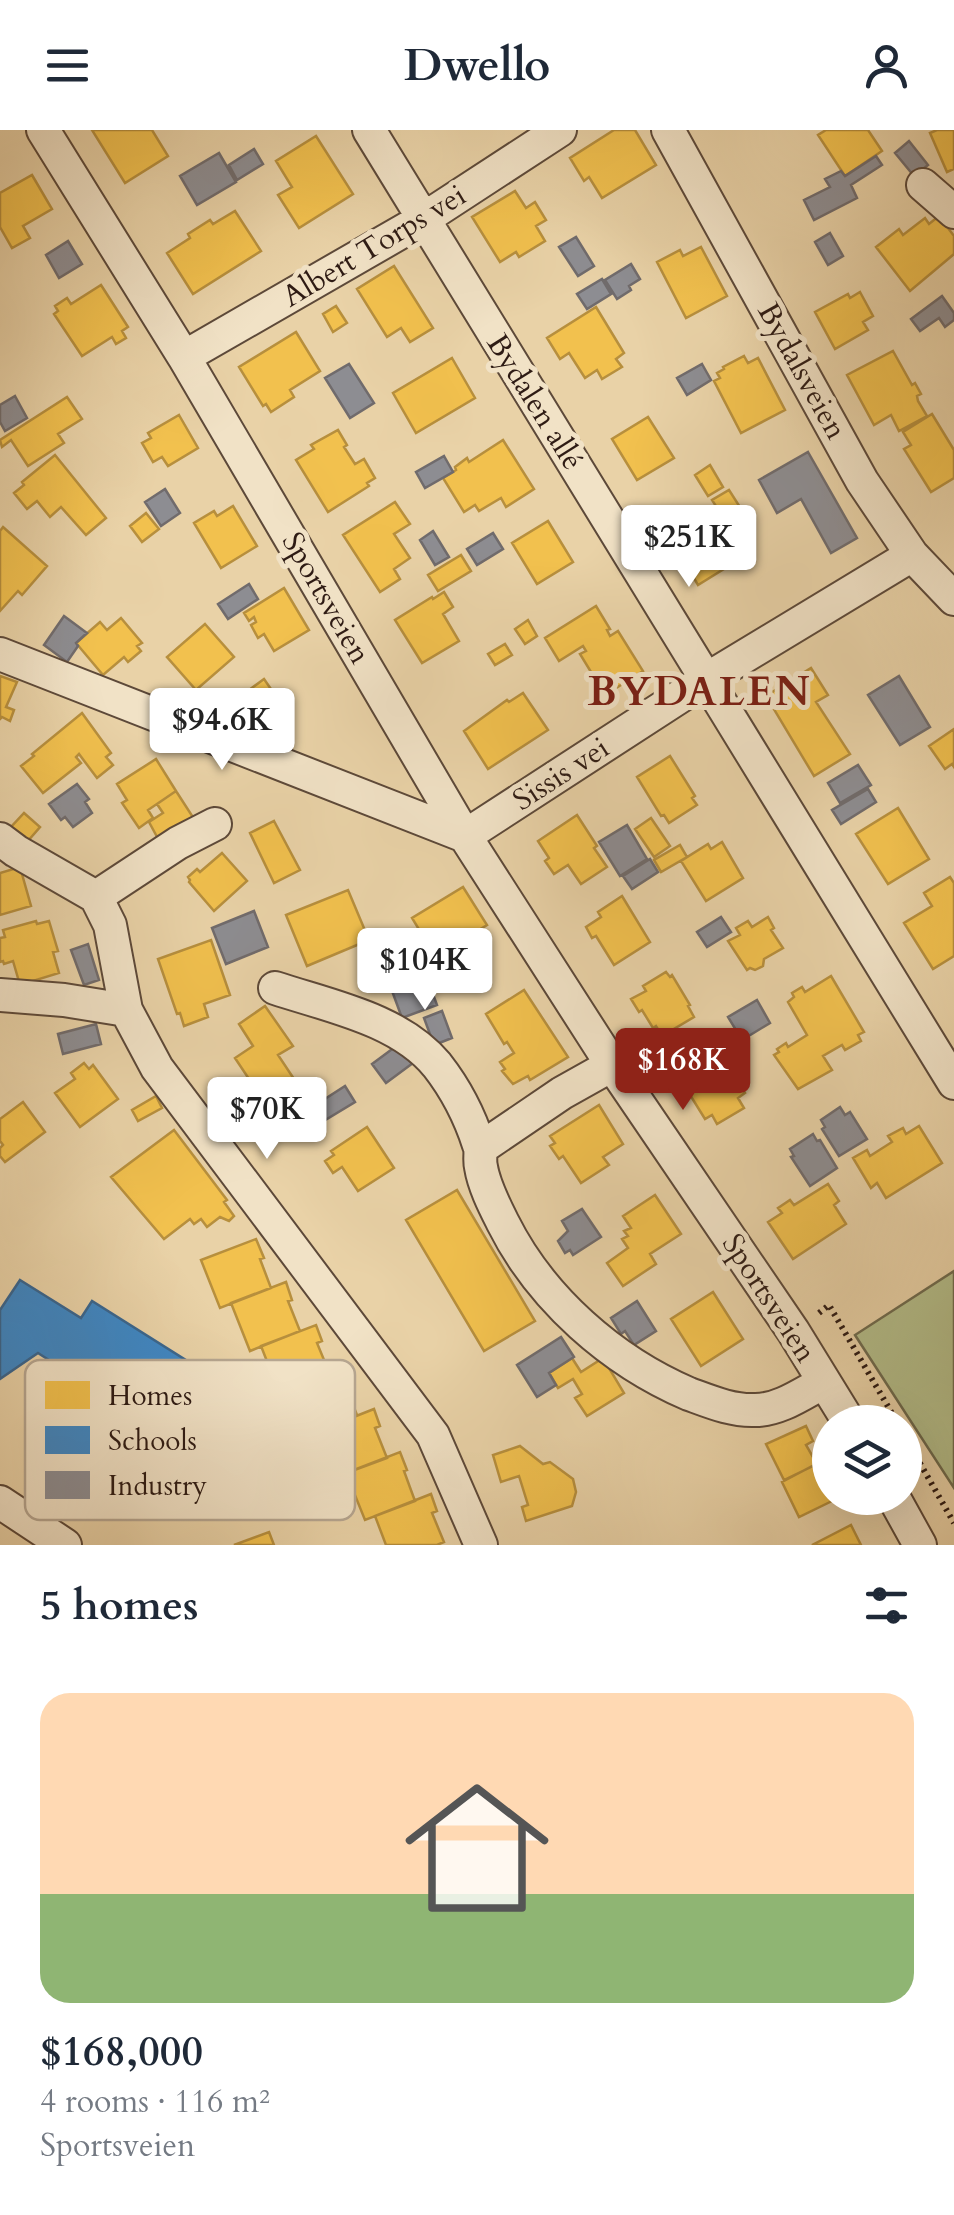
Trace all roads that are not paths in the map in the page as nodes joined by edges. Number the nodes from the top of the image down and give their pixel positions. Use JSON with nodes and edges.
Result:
{"nodes":[{"id":1,"x":43,"y":130,"type":"edge"},
{"id":2,"x":369,"y":130,"type":"edge"},
{"id":3,"x":560,"y":130,"type":"edge"},
{"id":4,"x":668,"y":130,"type":"edge"},
{"id":5,"x":923,"y":186,"type":"dead end"},
{"id":6,"x":954,"y":212,"type":"edge"},
{"id":7,"x":422,"y":220,"type":"junction"},
{"id":8,"x":184,"y":357,"type":"junction"},
{"id":9,"x":912,"y":554,"type":"junction"},
{"id":10,"x":954,"y":599,"type":"edge"},
{"id":11,"x":0,"y":654,"type":"edge"},
{"id":12,"x":707,"y":679,"type":"junction"},
{"id":13,"x":215,"y":824,"type":"dead end"},
{"id":14,"x":465,"y":836,"type":"junction"},
{"id":15,"x":0,"y":839,"type":"edge"},
{"id":16,"x":96,"y":897,"type":"junction"},
{"id":17,"x":275,"y":988,"type":"dead end"},
{"id":18,"x":0,"y":995,"type":"edge"},
{"id":19,"x":126,"y":1010,"type":"junction"},
{"id":20,"x":612,"y":1065,"type":"junction"},
{"id":21,"x":954,"y":1084,"type":"edge"},
{"id":22,"x":481,"y":1148,"type":"junction"},
{"id":23,"x":824,"y":1382,"type":"junction"},
{"id":24,"x":838,"y":1405,"type":"edge"},
{"id":25,"x":0,"y":1502,"type":"edge"},
{"id":26,"x":903,"y":1515,"type":"edge"},
{"id":27,"x":25,"y":1519,"type":"edge"},
{"id":28,"x":27,"y":1520,"type":"edge"},
{"id":29,"x":65,"y":1545,"type":"edge"},
{"id":30,"x":481,"y":1545,"type":"edge"},
{"id":31,"x":920,"y":1545,"type":"edge"}],
"edges":[{"from":1,"to":8,"type":"street","name":"Sportsveien"},
{"from":2,"to":7,"type":"street","name":"Bydalen allé"},
{"from":3,"to":7,"type":"street","name":"Albert Torps vei"},
{"from":4,"to":9,"type":"street","name":"Bydalsveien"},
{"from":5,"to":6,"type":"street"},
{"from":7,"to":8,"type":"street","name":"Albert Torps vei"},
{"from":7,"to":12,"type":"street","name":"Bydalen allé"},
{"from":8,"to":14,"type":"street","name":"Sportsveien"},
{"from":9,"to":10,"type":"street","name":"Bydalsveien"},
{"from":9,"to":12,"type":"street","name":"Sissis vei"},
{"from":11,"to":14,"type":"street"},
{"from":12,"to":14,"type":"street","name":"Sissis vei"},
{"from":12,"to":21,"type":"street","name":"Bydalen allé"},
{"from":13,"to":16,"type":"street"},
{"from":14,"to":20,"type":"street","name":"Sportsveien"},
{"from":15,"to":16,"type":"street"},
{"from":16,"to":19,"type":"street"},
{"from":17,"to":22,"type":"street","name":"Sportsveien"},
{"from":18,"to":19,"type":"street"},
{"from":19,"to":30,"type":"street"},
{"from":20,"to":22,"type":"street"},
{"from":20,"to":23,"type":"street","name":"Sportsveien"},
{"from":22,"to":23,"type":"street","name":"Sportsveien"},
{"from":23,"to":24,"type":"street","name":"Sportsveien"},
{"from":25,"to":27,"type":"street"},
{"from":26,"to":31,"type":"street"},
{"from":28,"to":29,"type":"street"}]}
